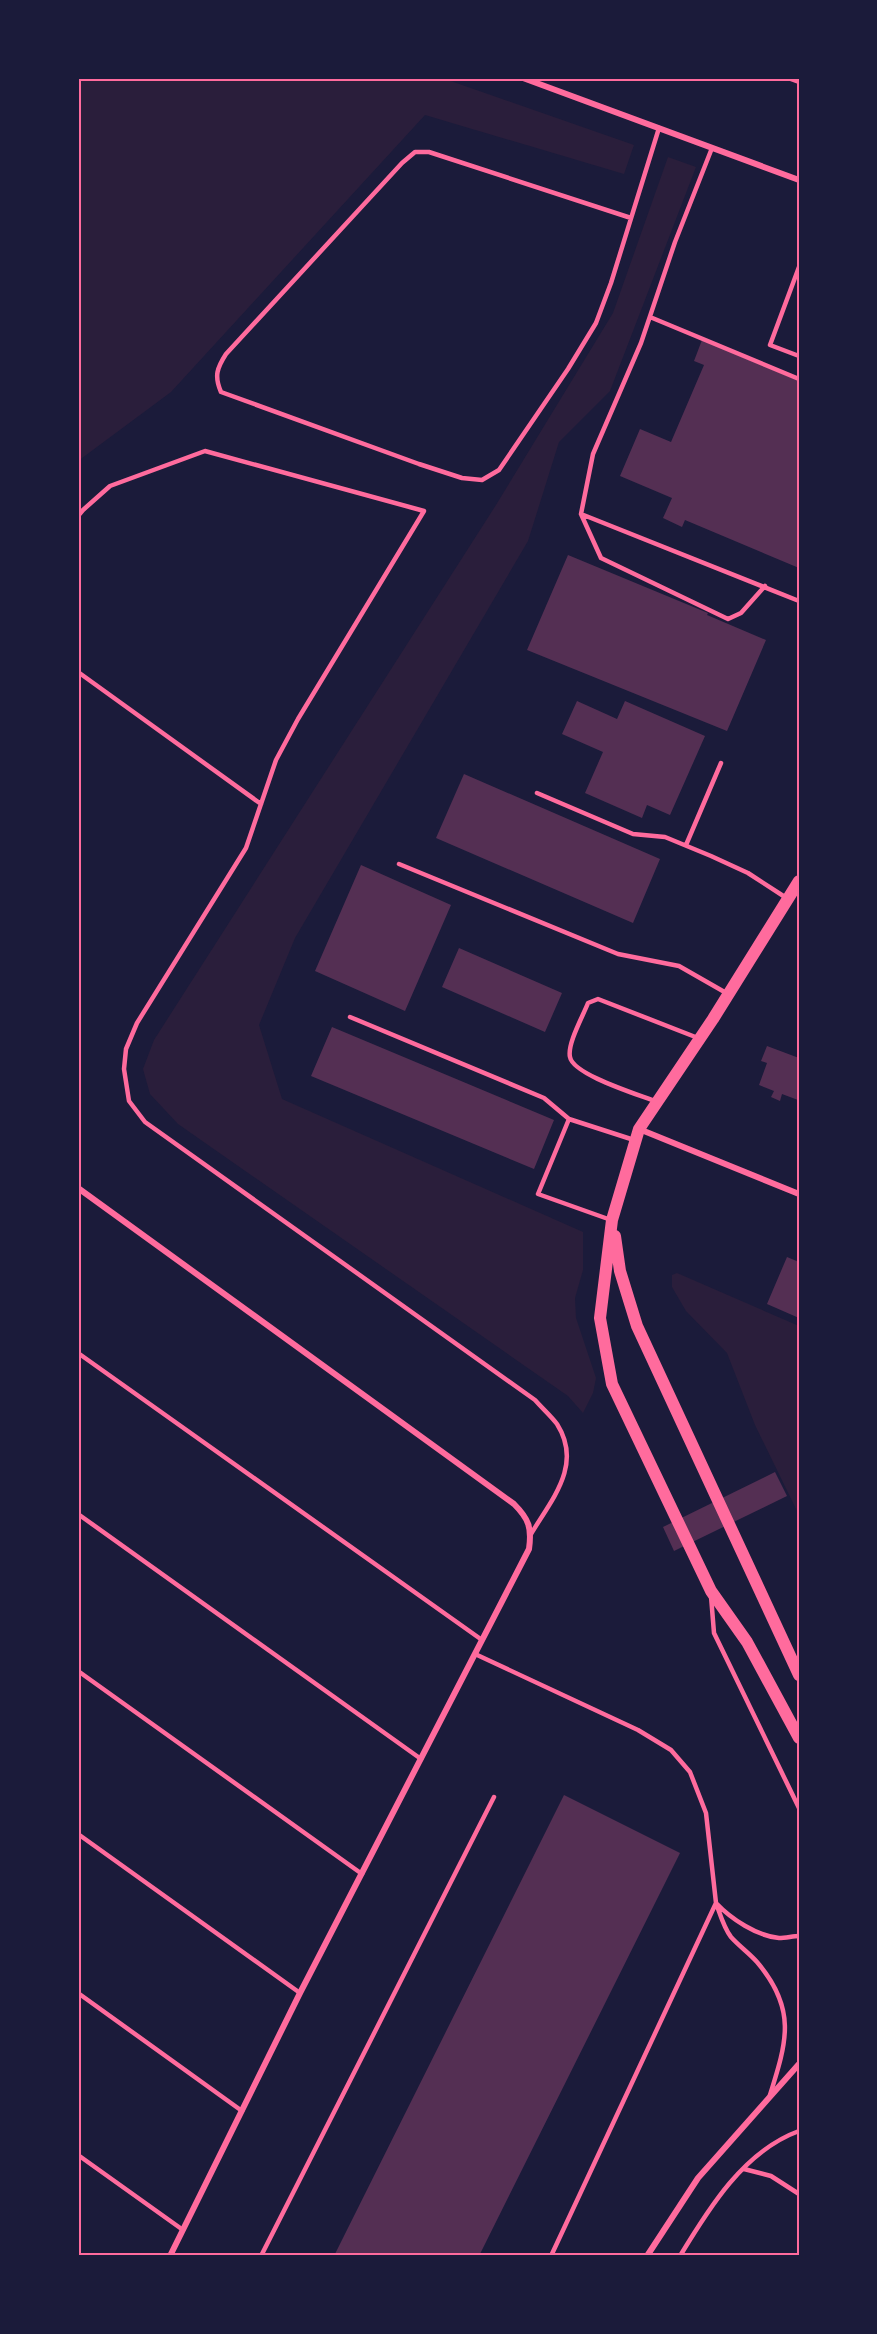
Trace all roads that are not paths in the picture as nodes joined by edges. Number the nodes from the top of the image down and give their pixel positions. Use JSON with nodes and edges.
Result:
{"nodes":[{"id":1,"x":523,"y":78,"type":"edge"},
{"id":2,"x":788,"y":78,"type":"edge"},
{"id":3,"x":799,"y":82,"type":"edge"},
{"id":4,"x":659,"y":128,"type":"junction"},
{"id":5,"x":712,"y":148,"type":"junction"},
{"id":6,"x":799,"y":180,"type":"edge"},
{"id":7,"x":631,"y":218,"type":"junction"},
{"id":8,"x":799,"y":267,"type":"edge"},
{"id":9,"x":650,"y":317,"type":"junction"},
{"id":10,"x":799,"y":356,"type":"edge"},
{"id":11,"x":799,"y":379,"type":"edge"},
{"id":12,"x":581,"y":514,"type":"junction"},
{"id":13,"x":78,"y":516,"type":"edge"},
{"id":14,"x":765,"y":586,"type":"junction"},
{"id":15,"x":799,"y":601,"type":"edge"},
{"id":16,"x":78,"y":672,"type":"edge"},
{"id":17,"x":721,"y":763,"type":"dead end"},
{"id":18,"x":537,"y":793,"type":"dead end"},
{"id":19,"x":261,"y":804,"type":"junction"},
{"id":20,"x":686,"y":845,"type":"junction"},
{"id":21,"x":399,"y":864,"type":"dead end"},
{"id":22,"x":799,"y":881,"type":"edge"},
{"id":23,"x":788,"y":899,"type":"junction"},
{"id":24,"x":728,"y":994,"type":"junction"},
{"id":25,"x":350,"y":1017,"type":"dead end"},
{"id":26,"x":700,"y":1038,"type":"junction"},
{"id":27,"x":657,"y":1102,"type":"junction"},
{"id":28,"x":569,"y":1119,"type":"junction"},
{"id":29,"x":637,"y":1135,"type":"junction"},
{"id":30,"x":78,"y":1188,"type":"edge"},
{"id":31,"x":799,"y":1194,"type":"edge"},
{"id":32,"x":612,"y":1220,"type":"junction"},
{"id":33,"x":78,"y":1353,"type":"edge"},
{"id":34,"x":78,"y":1514,"type":"edge"},
{"id":35,"x":531,"y":1534,"type":"junction"},
{"id":36,"x":711,"y":1591,"type":"junction"},
{"id":37,"x":482,"y":1640,"type":"junction"},
{"id":38,"x":475,"y":1654,"type":"junction"},
{"id":39,"x":78,"y":1671,"type":"edge"},
{"id":40,"x":799,"y":1675,"type":"edge"},
{"id":41,"x":799,"y":1738,"type":"edge"},
{"id":42,"x":421,"y":1759,"type":"junction"},
{"id":43,"x":494,"y":1797,"type":"dead end"},
{"id":44,"x":799,"y":1808,"type":"edge"},
{"id":45,"x":78,"y":1834,"type":"edge"},
{"id":46,"x":362,"y":1874,"type":"junction"},
{"id":47,"x":716,"y":1903,"type":"junction"},
{"id":48,"x":799,"y":1936,"type":"edge"},
{"id":49,"x":78,"y":1993,"type":"edge"},
{"id":50,"x":300,"y":1993,"type":"junction"},
{"id":51,"x":799,"y":2064,"type":"edge"},
{"id":52,"x":769,"y":2098,"type":"junction"},
{"id":53,"x":242,"y":2111,"type":"junction"},
{"id":54,"x":799,"y":2131,"type":"edge"},
{"id":55,"x":78,"y":2155,"type":"edge"},
{"id":56,"x":744,"y":2169,"type":"junction"},
{"id":57,"x":799,"y":2194,"type":"edge"},
{"id":58,"x":183,"y":2230,"type":"junction"},
{"id":59,"x":170,"y":2256,"type":"edge"},
{"id":60,"x":261,"y":2256,"type":"edge"},
{"id":61,"x":551,"y":2256,"type":"edge"},
{"id":62,"x":647,"y":2256,"type":"edge"},
{"id":63,"x":680,"y":2256,"type":"edge"}],
"edges":[{"from":1,"to":4,"type":"street"},
{"from":2,"to":3,"type":"lane"},
{"from":4,"to":5,"type":"street"},
{"from":4,"to":7,"type":"lane"},
{"from":5,"to":6,"type":"street"},
{"from":5,"to":9,"type":"lane"},
{"from":7,"to":7,"type":"lane"},
{"from":8,"to":10,"type":"lane"},
{"from":9,"to":11,"type":"lane"},
{"from":9,"to":12,"type":"lane"},
{"from":12,"to":14,"type":"lane"},
{"from":12,"to":14,"type":"lane"},
{"from":13,"to":19,"type":"lane"},
{"from":14,"to":15,"type":"lane"},
{"from":16,"to":19,"type":"lane"},
{"from":17,"to":20,"type":"lane"},
{"from":18,"to":20,"type":"lane"},
{"from":19,"to":35,"type":"lane"},
{"from":20,"to":23,"type":"lane"},
{"from":21,"to":24,"type":"lane"},
{"from":22,"to":23,"type":"main road"},
{"from":23,"to":24,"type":"main road"},
{"from":24,"to":26,"type":"main road"},
{"from":25,"to":28,"type":"lane"},
{"from":26,"to":27,"type":"main road"},
{"from":26,"to":27,"type":"lane"},
{"from":27,"to":29,"type":"main road"},
{"from":28,"to":29,"type":"lane"},
{"from":28,"to":32,"type":"lane"},
{"from":29,"to":31,"type":"street"},
{"from":29,"to":32,"type":"main road"},
{"from":30,"to":35,"type":"street"},
{"from":32,"to":36,"type":"main road"},
{"from":32,"to":40,"type":"main road"},
{"from":33,"to":37,"type":"lane"},
{"from":34,"to":42,"type":"lane"},
{"from":35,"to":37,"type":"street"},
{"from":36,"to":41,"type":"main road"},
{"from":36,"to":44,"type":"lane"},
{"from":37,"to":38,"type":"street"},
{"from":38,"to":42,"type":"street"},
{"from":38,"to":47,"type":"lane"},
{"from":39,"to":46,"type":"lane"},
{"from":42,"to":46,"type":"street"},
{"from":43,"to":60,"type":"lane"},
{"from":45,"to":50,"type":"lane"},
{"from":46,"to":50,"type":"street"},
{"from":47,"to":48,"type":"lane"},
{"from":47,"to":52,"type":"lane"},
{"from":47,"to":61,"type":"lane"},
{"from":49,"to":53,"type":"lane"},
{"from":50,"to":53,"type":"street"},
{"from":51,"to":52,"type":"street"},
{"from":52,"to":62,"type":"street"},
{"from":53,"to":58,"type":"street"},
{"from":54,"to":56,"type":"lane"},
{"from":55,"to":58,"type":"lane"},
{"from":56,"to":57,"type":"lane"},
{"from":56,"to":63,"type":"lane"},
{"from":58,"to":59,"type":"street"}]}
